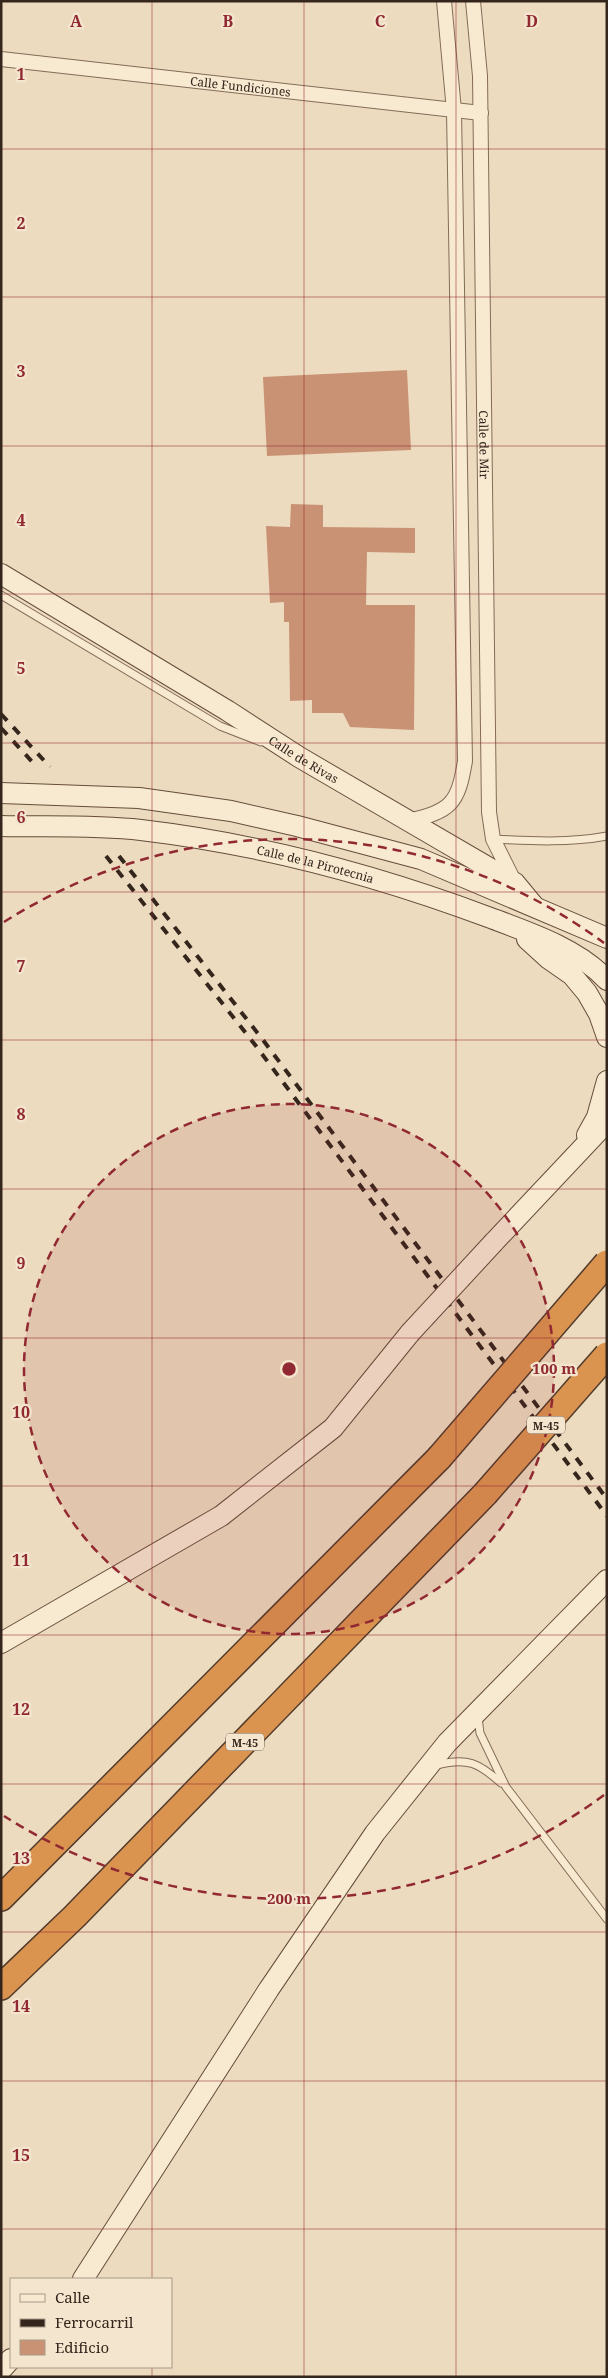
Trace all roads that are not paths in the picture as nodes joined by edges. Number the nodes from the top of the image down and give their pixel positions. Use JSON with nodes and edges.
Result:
{"nodes":[{"id":1,"x":444,"y":1,"type":"edge"},
{"id":2,"x":473,"y":1,"type":"edge"},
{"id":3,"x":1,"y":59,"type":"edge"},
{"id":4,"x":454,"y":111,"type":"junction"},
{"id":5,"x":481,"y":113,"type":"junction"},
{"id":6,"x":1,"y":574,"type":"edge"},
{"id":7,"x":1,"y":595,"type":"edge"},
{"id":8,"x":299,"y":757,"type":"junction"},
{"id":9,"x":1,"y":793,"type":"edge"},
{"id":10,"x":408,"y":821,"type":"junction"},
{"id":11,"x":1,"y":826,"type":"edge"},
{"id":12,"x":607,"y":836,"type":"edge"},
{"id":13,"x":493,"y":839,"type":"junction"},
{"id":14,"x":515,"y":883,"type":"junction"},
{"id":15,"x":534,"y":906,"type":"junction"},
{"id":16,"x":515,"y":928,"type":"junction"},
{"id":17,"x":607,"y":938,"type":"edge"},
{"id":18,"x":607,"y":980,"type":"edge"},
{"id":19,"x":607,"y":1037,"type":"edge"},
{"id":20,"x":607,"y":1081,"type":"edge"},
{"id":21,"x":607,"y":1122,"type":"edge"},
{"id":22,"x":580,"y":1148,"type":"junction"},
{"id":23,"x":607,"y":1263,"type":"edge"},
{"id":24,"x":607,"y":1356,"type":"edge"},
{"id":25,"x":607,"y":1580,"type":"edge"},
{"id":26,"x":6,"y":1639,"type":"edge"},
{"id":27,"x":477,"y":1712,"type":"junction"},
{"id":28,"x":429,"y":1767,"type":"junction"},
{"id":29,"x":506,"y":1787,"type":"junction"},
{"id":30,"x":1,"y":1897,"type":"edge"},
{"id":31,"x":75,"y":1916,"type":"junction"},
{"id":32,"x":607,"y":1919,"type":"edge"},
{"id":33,"x":1,"y":1986,"type":"edge"},
{"id":34,"x":1,"y":1999,"type":"edge"},
{"id":35,"x":84,"y":2278,"type":"edge"},
{"id":36,"x":10,"y":2360,"type":"edge"},
{"id":37,"x":1,"y":2370,"type":"edge"}],
"edges":[{"from":1,"to":4,"type":"street","name":"Calle de Mir"},
{"from":2,"to":5,"type":"street","name":"Calle de Mir"},
{"from":3,"to":4,"type":"street","name":"Calle Fundiciones"},
{"from":4,"to":5,"type":"street","name":"Calle Fundiciones"},
{"from":4,"to":10,"type":"street","name":"Calle de Mir"},
{"from":5,"to":13,"type":"street","name":"Calle de Mir"},
{"from":6,"to":8,"type":"street","name":"Calle de Rivas"},
{"from":7,"to":8,"type":"lane"},
{"from":8,"to":10,"type":"street","name":"Calle de Rivas"},
{"from":9,"to":15,"type":"street"},
{"from":10,"to":14,"type":"street","name":"Calle de Rivas"},
{"from":11,"to":16,"type":"street","name":"Calle de la Pirotecnia"},
{"from":12,"to":13,"type":"lane"},
{"from":13,"to":14,"type":"street","name":"Calle de Mir"},
{"from":14,"to":15,"type":"street","name":"Calle de Rivas"},
{"from":15,"to":17,"type":"street","name":"Calle de Rivas"},
{"from":16,"to":18,"type":"street","name":"Calle de la Pirotecnia"},
{"from":16,"to":19,"type":"street"},
{"from":20,"to":22,"type":"street"},
{"from":21,"to":22,"type":"street"},
{"from":22,"to":26,"type":"street","bridge":true},
{"from":23,"to":30,"type":"highway","bridge":true},
{"from":24,"to":31,"type":"highway","number":"M-45","bridge":true},
{"from":25,"to":27,"type":"street"},
{"from":27,"to":28,"type":"street"},
{"from":27,"to":29,"type":"lane"},
{"from":28,"to":29,"type":"lane"},
{"from":28,"to":35,"type":"street"},
{"from":29,"to":32,"type":"lane"},
{"from":31,"to":33,"type":"highway","number":"M-45"},
{"from":31,"to":34,"type":"highway"},
{"from":36,"to":37,"type":"street"}]}
